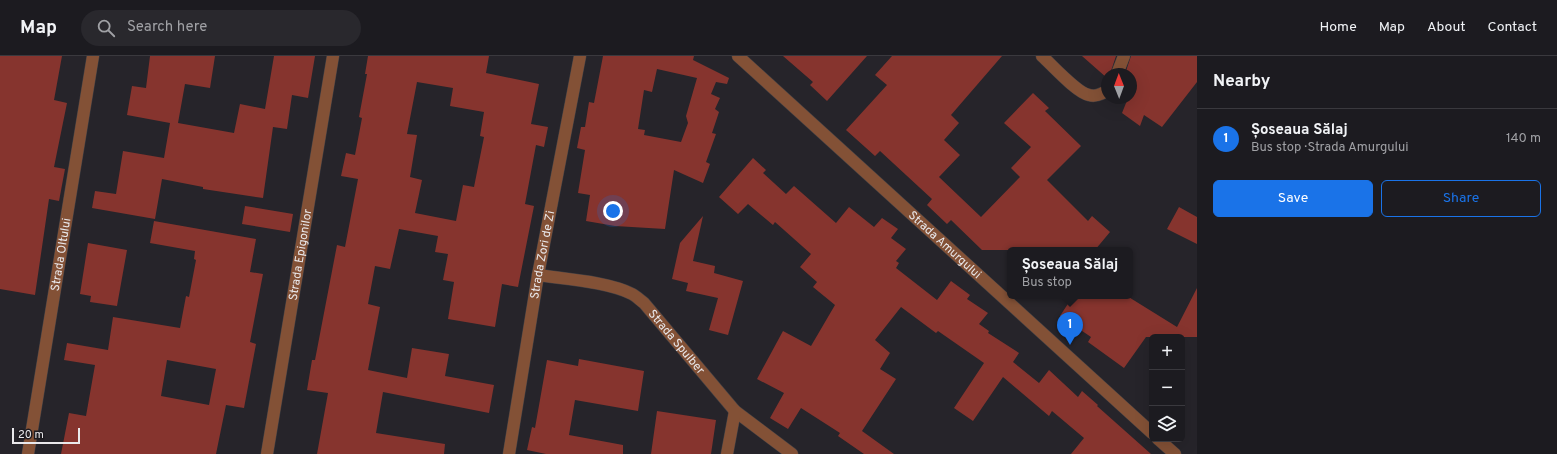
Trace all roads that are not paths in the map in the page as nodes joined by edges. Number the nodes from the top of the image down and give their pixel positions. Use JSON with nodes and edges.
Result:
{"nodes":[{"id":1,"x":93,"y":56,"type":"edge"},
{"id":2,"x":333,"y":56,"type":"edge"},
{"id":3,"x":580,"y":56,"type":"edge"},
{"id":4,"x":738,"y":56,"type":"edge"},
{"id":5,"x":1042,"y":56,"type":"edge"},
{"id":6,"x":1124,"y":56,"type":"edge"},
{"id":7,"x":1119,"y":68,"type":"edge"},
{"id":8,"x":1101,"y":94,"type":"edge"},
{"id":9,"x":538,"y":275,"type":"junction"},
{"id":10,"x":735,"y":411,"type":"junction"},
{"id":11,"x":1149,"y":430,"type":"edge"},
{"id":12,"x":1161,"y":442,"type":"edge"},
{"id":13,"x":28,"y":454,"type":"edge"},
{"id":14,"x":268,"y":454,"type":"edge"},
{"id":15,"x":509,"y":454,"type":"edge"},
{"id":16,"x":727,"y":454,"type":"edge"},
{"id":17,"x":792,"y":454,"type":"edge"},
{"id":18,"x":1175,"y":454,"type":"edge"}],
"edges":[{"from":1,"to":13,"type":"street","name":"Strada Oltului"},
{"from":2,"to":14,"type":"street","name":"Strada Epigonilor"},
{"from":3,"to":9,"type":"street","name":"Strada Zori de Zi"},
{"from":4,"to":11,"type":"street","name":"Strada Amurgului"},
{"from":5,"to":8,"type":"street"},
{"from":6,"to":7,"type":"street"},
{"from":9,"to":10,"type":"street","name":"Strada Spulber"},
{"from":9,"to":15,"type":"street","name":"Strada Zori de Zi"},
{"from":10,"to":16,"type":"street"},
{"from":10,"to":17,"type":"street","name":"Strada Spulber"},
{"from":12,"to":18,"type":"street"}]}
